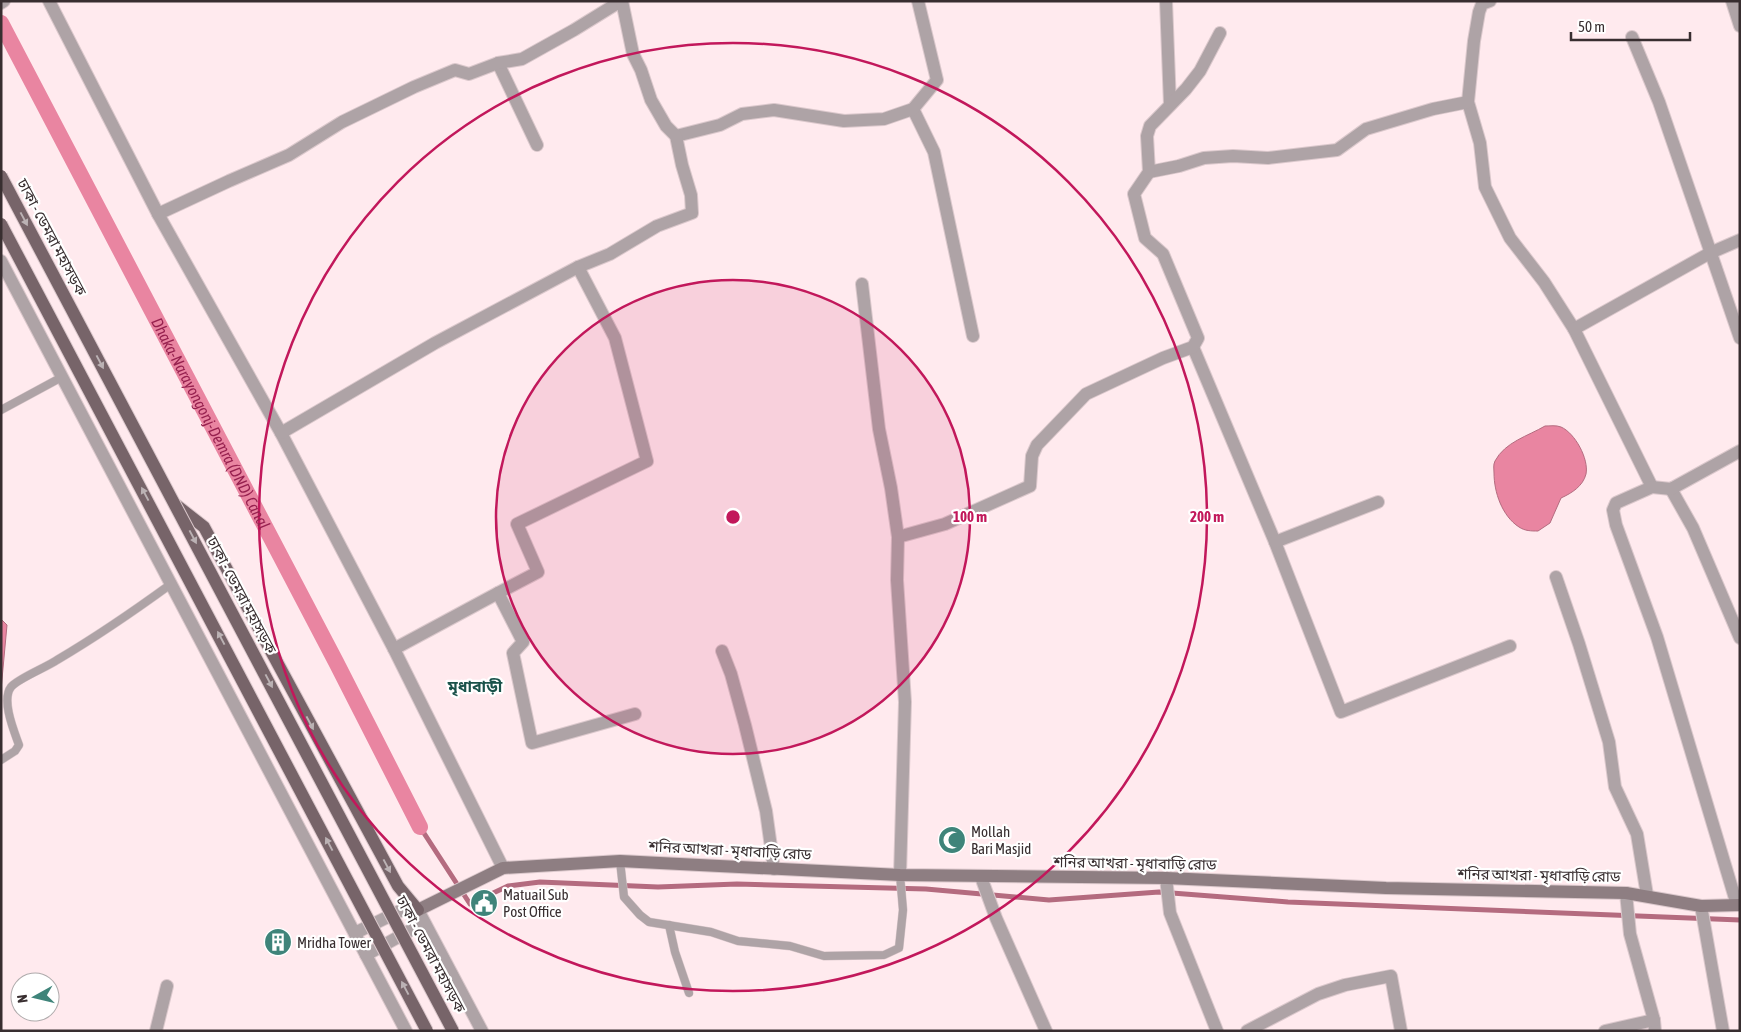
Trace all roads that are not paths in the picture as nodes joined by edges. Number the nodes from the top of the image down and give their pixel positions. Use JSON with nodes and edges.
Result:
{"nodes":[{"id":1,"x":49,"y":1,"type":"edge"},
{"id":2,"x":621,"y":1,"type":"edge"},
{"id":3,"x":918,"y":1,"type":"edge"},
{"id":4,"x":1166,"y":1,"type":"edge"},
{"id":5,"x":1490,"y":1,"type":"edge"},
{"id":6,"x":1732,"y":1,"type":"edge"},
{"id":7,"x":1740,"y":26,"type":"edge"},
{"id":8,"x":1220,"y":33,"type":"dead end"},
{"id":9,"x":1632,"y":37,"type":"dead end"},
{"id":10,"x":498,"y":63,"type":"junction"},
{"id":11,"x":1468,"y":102,"type":"junction"},
{"id":12,"x":1170,"y":105,"type":"junction"},
{"id":13,"x":913,"y":109,"type":"junction"},
{"id":14,"x":676,"y":136,"type":"junction"},
{"id":15,"x":537,"y":144,"type":"dead end"},
{"id":16,"x":1149,"y":172,"type":"junction"},
{"id":17,"x":1,"y":176,"type":"edge"},
{"id":18,"x":158,"y":214,"type":"junction"},
{"id":19,"x":1,"y":224,"type":"edge"},
{"id":20,"x":1740,"y":240,"type":"edge"},
{"id":21,"x":1710,"y":253,"type":"junction"},
{"id":22,"x":1,"y":261,"type":"edge"},
{"id":23,"x":578,"y":267,"type":"junction"},
{"id":24,"x":862,"y":284,"type":"dead end"},
{"id":25,"x":1574,"y":329,"type":"junction"},
{"id":26,"x":973,"y":336,"type":"dead end"},
{"id":27,"x":1740,"y":338,"type":"edge"},
{"id":28,"x":1193,"y":347,"type":"junction"},
{"id":29,"x":62,"y":377,"type":"junction"},
{"id":30,"x":1,"y":410,"type":"edge"},
{"id":31,"x":281,"y":434,"type":"junction"},
{"id":32,"x":1740,"y":451,"type":"edge"},
{"id":33,"x":1652,"y":487,"type":"junction"},
{"id":34,"x":1671,"y":489,"type":"junction"},
{"id":35,"x":1378,"y":502,"type":"dead end"},
{"id":36,"x":176,"y":505,"type":"junction"},
{"id":37,"x":898,"y":537,"type":"junction"},
{"id":38,"x":1275,"y":542,"type":"junction"},
{"id":39,"x":1556,"y":578,"type":"dead end"},
{"id":40,"x":171,"y":584,"type":"junction"},
{"id":41,"x":498,"y":593,"type":"junction"},
{"id":42,"x":1740,"y":638,"type":"edge"},
{"id":43,"x":1510,"y":646,"type":"dead end"},
{"id":44,"x":394,"y":649,"type":"junction"},
{"id":45,"x":722,"y":651,"type":"dead end"},
{"id":46,"x":635,"y":714,"type":"dead end"},
{"id":47,"x":1,"y":760,"type":"edge"},
{"id":48,"x":620,"y":865,"type":"junction"},
{"id":49,"x":503,"y":868,"type":"junction"},
{"id":50,"x":774,"y":869,"type":"junction"},
{"id":51,"x":900,"y":875,"type":"junction"},
{"id":52,"x":983,"y":882,"type":"junction"},
{"id":53,"x":1167,"y":883,"type":"junction"},
{"id":54,"x":1647,"y":895,"type":"junction"},
{"id":55,"x":1626,"y":897,"type":"junction"},
{"id":56,"x":1739,"y":905,"type":"edge"},
{"id":57,"x":1701,"y":906,"type":"junction"},
{"id":58,"x":418,"y":910,"type":"junction"},
{"id":59,"x":669,"y":925,"type":"junction"},
{"id":60,"x":355,"y":933,"type":"junction"},
{"id":61,"x":366,"y":955,"type":"junction"},
{"id":62,"x":167,"y":986,"type":"dead end"},
{"id":63,"x":689,"y":993,"type":"dead end"},
{"id":64,"x":1654,"y":1025,"type":"edge"},
{"id":65,"x":156,"y":1031,"type":"edge"},
{"id":66,"x":406,"y":1031,"type":"edge"},
{"id":67,"x":428,"y":1031,"type":"edge"},
{"id":68,"x":453,"y":1031,"type":"edge"},
{"id":69,"x":482,"y":1031,"type":"edge"},
{"id":70,"x":1046,"y":1031,"type":"edge"},
{"id":71,"x":1217,"y":1031,"type":"edge"},
{"id":72,"x":1247,"y":1031,"type":"edge"},
{"id":73,"x":1401,"y":1031,"type":"edge"},
{"id":74,"x":1605,"y":1031,"type":"edge"},
{"id":75,"x":1723,"y":1031,"type":"edge"}],
"edges":[{"from":1,"to":18,"type":"street"},
{"from":2,"to":10,"type":"street"},
{"from":2,"to":14,"type":"street"},
{"from":3,"to":13,"type":"street"},
{"from":4,"to":12,"type":"street"},
{"from":5,"to":11,"type":"street"},
{"from":6,"to":7,"type":"street"},
{"from":8,"to":12,"type":"street"},
{"from":9,"to":21,"type":"street"},
{"from":10,"to":15,"type":"street"},
{"from":10,"to":18,"type":"street"},
{"from":11,"to":16,"type":"street"},
{"from":11,"to":25,"type":"street"},
{"from":12,"to":16,"type":"street"},
{"from":13,"to":14,"type":"street"},
{"from":13,"to":26,"type":"street"},
{"from":14,"to":23,"type":"street"},
{"from":16,"to":28,"type":"street"},
{"from":17,"to":36,"type":"main road","name":"ঢাকা - ডেমরা মহাসড়ক","one_way":true,"bridge":true},
{"from":18,"to":31,"type":"street"},
{"from":67,"to":19,"type":"main road","one_way":true,"bridge":true},
{"from":20,"to":21,"type":"street"},
{"from":21,"to":25,"type":"street"},
{"from":21,"to":27,"type":"street"},
{"from":22,"to":29,"type":"street"},
{"from":23,"to":31,"type":"street"},
{"from":23,"to":41,"type":"street"},
{"from":24,"to":37,"type":"street"},
{"from":25,"to":33,"type":"street"},
{"from":28,"to":37,"type":"street"},
{"from":28,"to":38,"type":"street"},
{"from":29,"to":30,"type":"lane"},
{"from":29,"to":40,"type":"street"},
{"from":31,"to":44,"type":"street"},
{"from":32,"to":34,"type":"street"},
{"from":33,"to":34,"type":"street"},
{"from":33,"to":56,"type":"street"},
{"from":34,"to":42,"type":"street"},
{"from":35,"to":38,"type":"street"},
{"from":36,"to":58,"type":"main road","one_way":true},
{"from":36,"to":68,"type":"main road","name":"ঢাকা - ডেমরা মহাসড়ক","one_way":true,"bridge":true},
{"from":37,"to":51,"type":"street"},
{"from":38,"to":43,"type":"street"},
{"from":39,"to":54,"type":"street"},
{"from":40,"to":47,"type":"lane"},
{"from":40,"to":60,"type":"street"},
{"from":41,"to":44,"type":"street"},
{"from":41,"to":46,"type":"street"},
{"from":44,"to":49,"type":"street"},
{"from":45,"to":50,"type":"street"},
{"from":48,"to":49,"type":"main road","name":"শনির আখরা - মৃধাবাড়ি রোড"},
{"from":48,"to":50,"type":"main road","name":"শনির আখরা - মৃধাবাড়ি রোড"},
{"from":48,"to":59,"type":"lane"},
{"from":49,"to":58,"type":"main road","name":"শনির আখরা - মৃধাবাড়ি রোড"},
{"from":50,"to":51,"type":"main road","name":"শনির আখরা - মৃধাবাড়ি রোড"},
{"from":51,"to":52,"type":"main road","name":"শনির আখরা - মৃধাবাড়ি রোড"},
{"from":51,"to":59,"type":"lane"},
{"from":52,"to":53,"type":"main road","name":"শনির আখরা - মৃধাবাড়ি রোড"},
{"from":52,"to":70,"type":"street"},
{"from":53,"to":55,"type":"main road","name":"শনির আখরা - মৃধাবাড়ি রোড"},
{"from":53,"to":71,"type":"street"},
{"from":54,"to":55,"type":"main road","name":"শনির আখরা - মৃধাবাড়ি রোড"},
{"from":54,"to":57,"type":"main road","name":"শনির আখরা - মৃধাবাড়ি রোড"},
{"from":55,"to":64,"type":"street"},
{"from":56,"to":57,"type":"main road","name":"শনির আখরা - মৃধাবাড়ি রোড"},
{"from":57,"to":75,"type":"street"},
{"from":58,"to":60,"type":"street"},
{"from":58,"to":61,"type":"street"},
{"from":58,"to":69,"type":"street"},
{"from":59,"to":63,"type":"lane"},
{"from":60,"to":61,"type":"street"},
{"from":61,"to":66,"type":"street"},
{"from":62,"to":65,"type":"street"},
{"from":64,"to":74,"type":"street"},
{"from":72,"to":73,"type":"street"}]}
